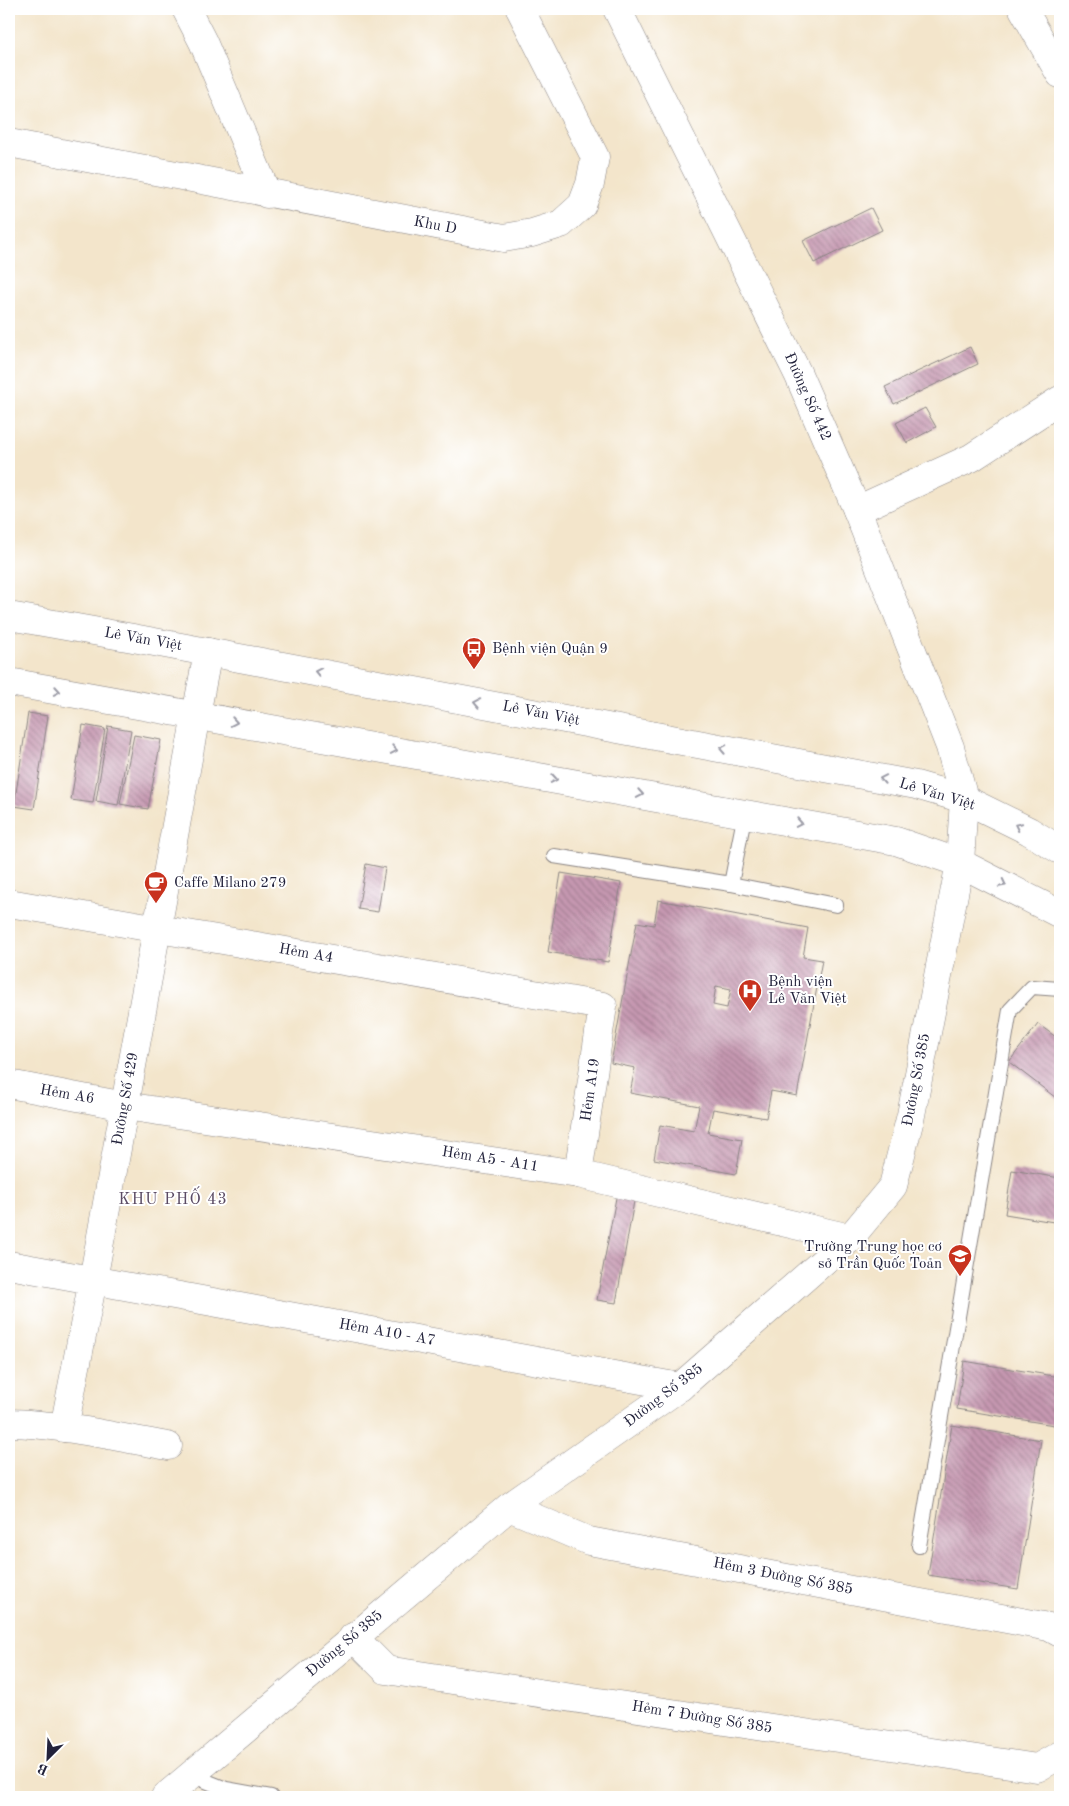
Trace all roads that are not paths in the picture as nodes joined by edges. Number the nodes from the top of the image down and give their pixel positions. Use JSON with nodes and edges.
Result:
{"nodes":[{"id":1,"x":186,"y":9,"type":"edge"},
{"id":2,"x":520,"y":9,"type":"edge"},
{"id":3,"x":617,"y":9,"type":"edge"},
{"id":4,"x":1025,"y":9,"type":"edge"},
{"id":5,"x":1060,"y":74,"type":"edge"},
{"id":6,"x":9,"y":143,"type":"edge"},
{"id":7,"x":267,"y":194,"type":"junction"},
{"id":8,"x":1060,"y":400,"type":"edge"},
{"id":9,"x":857,"y":510,"type":"junction"},
{"id":10,"x":9,"y":616,"type":"edge"},
{"id":11,"x":208,"y":652,"type":"junction"},
{"id":12,"x":9,"y":682,"type":"edge"},
{"id":13,"x":196,"y":715,"type":"junction"},
{"id":14,"x":964,"y":799,"type":"junction"},
{"id":15,"x":744,"y":813,"type":"junction"},
{"id":16,"x":1060,"y":850,"type":"edge"},
{"id":17,"x":554,"y":856,"type":"dead end"},
{"id":18,"x":960,"y":862,"type":"junction"},
{"id":19,"x":731,"y":884,"type":"junction"},
{"id":20,"x":9,"y":903,"type":"edge"},
{"id":21,"x":836,"y":905,"type":"dead end"},
{"id":22,"x":1060,"y":914,"type":"edge"},
{"id":23,"x":157,"y":928,"type":"junction"},
{"id":24,"x":1060,"y":989,"type":"edge"},
{"id":25,"x":603,"y":1006,"type":"joint"},
{"id":26,"x":9,"y":1084,"type":"edge"},
{"id":27,"x":125,"y":1106,"type":"junction"},
{"id":28,"x":578,"y":1174,"type":"junction"},
{"id":29,"x":850,"y":1238,"type":"junction"},
{"id":30,"x":9,"y":1265,"type":"edge"},
{"id":31,"x":93,"y":1280,"type":"junction"},
{"id":32,"x":680,"y":1387,"type":"junction"},
{"id":33,"x":9,"y":1423,"type":"edge"},
{"id":34,"x":64,"y":1428,"type":"junction"},
{"id":35,"x":168,"y":1446,"type":"dead end"},
{"id":36,"x":509,"y":1507,"type":"junction"},
{"id":37,"x":919,"y":1546,"type":"dead end"},
{"id":38,"x":1060,"y":1633,"type":"edge"},
{"id":39,"x":353,"y":1637,"type":"junction"},
{"id":40,"x":1060,"y":1755,"type":"edge"},
{"id":41,"x":191,"y":1775,"type":"junction"},
{"id":42,"x":165,"y":1797,"type":"edge"},
{"id":43,"x":271,"y":1797,"type":"edge"}],
"edges":[{"from":1,"to":7,"type":"street"},
{"from":2,"to":7,"type":"street","name":"Khu D"},
{"from":3,"to":9,"type":"street","name":"Đường Số 442"},
{"from":4,"to":5,"type":"street"},
{"from":6,"to":7,"type":"street","name":"Khu D"},
{"from":8,"to":9,"type":"street"},
{"from":9,"to":14,"type":"street","name":"Đường Số 442"},
{"from":10,"to":11,"type":"street","name":"Lê Văn Việt"},
{"from":11,"to":13,"type":"street","name":"Đường Số 429"},
{"from":14,"to":11,"type":"street","name":"Lê Văn Việt","one_way":true},
{"from":12,"to":13,"type":"street","one_way":true},
{"from":13,"to":15,"type":"street","one_way":true},
{"from":13,"to":23,"type":"street","name":"Đường Số 429"},
{"from":16,"to":14,"type":"street","name":"Lê Văn Việt","one_way":true},
{"from":14,"to":18,"type":"street","name":"Đường Số 385"},
{"from":15,"to":18,"type":"street","one_way":true},
{"from":15,"to":19,"type":"lane"},
{"from":17,"to":19,"type":"lane"},
{"from":18,"to":22,"type":"street","one_way":true},
{"from":18,"to":29,"type":"street","name":"Đường Số 385"},
{"from":19,"to":21,"type":"lane"},
{"from":20,"to":23,"type":"street","name":"Hẻm A4"},
{"from":23,"to":25,"type":"street","name":"Hẻm A4"},
{"from":23,"to":27,"type":"street","name":"Đường Số 429"},
{"from":24,"to":37,"type":"lane"},
{"from":25,"to":28,"type":"street","name":"Hẻm A19"},
{"from":26,"to":27,"type":"street","name":"Hẻm A6"},
{"from":27,"to":28,"type":"street","name":"Hẻm A5 - A11"},
{"from":27,"to":31,"type":"street","name":"Đường Số 429"},
{"from":28,"to":29,"type":"street","name":"Hẻm A5 - A11"},
{"from":29,"to":32,"type":"street","name":"Đường Số 385"},
{"from":30,"to":31,"type":"street","name":"Hẻm A10 - A7"},
{"from":31,"to":32,"type":"street","name":"Hẻm A10 - A7"},
{"from":31,"to":34,"type":"street","name":"Đường Số 429"},
{"from":32,"to":36,"type":"street","name":"Đường Số 385"},
{"from":33,"to":34,"type":"street"},
{"from":34,"to":35,"type":"street"},
{"from":36,"to":38,"type":"street","name":"Hẻm 3 Đường Số 385"},
{"from":36,"to":39,"type":"street","name":"Đường Số 385"},
{"from":39,"to":40,"type":"street","name":"Hẻm 7 Đường Số 385"},
{"from":39,"to":41,"type":"street","name":"Đường Số 385"},
{"from":41,"to":42,"type":"street","name":"Đường Số 385"},
{"from":41,"to":43,"type":"lane"}]}
